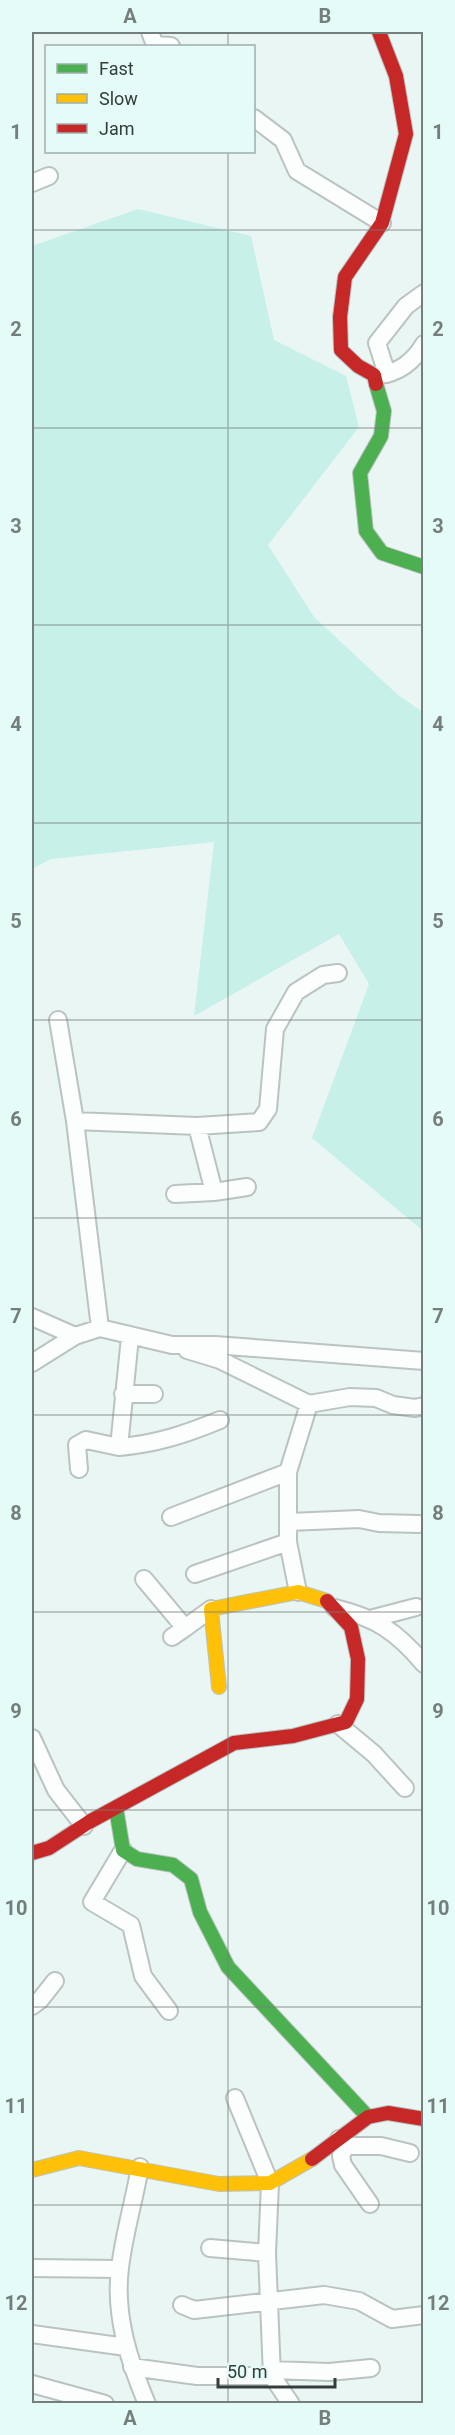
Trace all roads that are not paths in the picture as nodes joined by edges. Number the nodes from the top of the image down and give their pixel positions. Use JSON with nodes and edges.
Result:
{"nodes":[{"id":1,"x":378,"y":32,"type":"edge"},
{"id":2,"x":255,"y":119,"type":"edge"},
{"id":3,"x":49,"y":176,"type":"dead end"},
{"id":4,"x":32,"y":183,"type":"edge"},
{"id":5,"x":382,"y":223,"type":"junction"},
{"id":6,"x":423,"y":293,"type":"edge"},
{"id":7,"x":423,"y":344,"type":"edge"},
{"id":8,"x":381,"y":375,"type":"junction"},
{"id":9,"x":423,"y":567,"type":"edge"},
{"id":10,"x":338,"y":973,"type":"dead end"},
{"id":11,"x":58,"y":1020,"type":"dead end"},
{"id":12,"x":75,"y":1121,"type":"junction"},
{"id":13,"x":197,"y":1126,"type":"junction"},
{"id":14,"x":247,"y":1187,"type":"dead end"},
{"id":15,"x":214,"y":1192,"type":"junction"},
{"id":16,"x":175,"y":1194,"type":"dead end"},
{"id":17,"x":32,"y":1317,"type":"edge"},
{"id":18,"x":100,"y":1328,"type":"junction"},
{"id":19,"x":75,"y":1336,"type":"junction"},
{"id":20,"x":130,"y":1338,"type":"junction"},
{"id":21,"x":172,"y":1346,"type":"junction"},
{"id":22,"x":423,"y":1361,"type":"edge"},
{"id":23,"x":32,"y":1363,"type":"edge"},
{"id":24,"x":123,"y":1394,"type":"junction"},
{"id":25,"x":154,"y":1394,"type":"dead end"},
{"id":26,"x":309,"y":1404,"type":"junction"},
{"id":27,"x":423,"y":1406,"type":"edge"},
{"id":28,"x":220,"y":1420,"type":"dead end"},
{"id":29,"x":119,"y":1447,"type":"junction"},
{"id":30,"x":79,"y":1469,"type":"dead end"},
{"id":31,"x":288,"y":1472,"type":"junction"},
{"id":32,"x":171,"y":1517,"type":"dead end"},
{"id":33,"x":289,"y":1522,"type":"junction"},
{"id":34,"x":419,"y":1524,"type":"dead end"},
{"id":35,"x":288,"y":1542,"type":"junction"},
{"id":36,"x":195,"y":1574,"type":"dead end"},
{"id":37,"x":144,"y":1579,"type":"dead end"},
{"id":38,"x":298,"y":1592,"type":"junction"},
{"id":39,"x":416,"y":1607,"type":"dead end"},
{"id":40,"x":335,"y":1608,"type":"junction"},
{"id":41,"x":211,"y":1609,"type":"junction"},
{"id":42,"x":370,"y":1619,"type":"junction"},
{"id":43,"x":423,"y":1664,"type":"edge"},
{"id":44,"x":219,"y":1687,"type":"dead end"},
{"id":45,"x":338,"y":1724,"type":"junction"},
{"id":46,"x":32,"y":1738,"type":"edge"},
{"id":47,"x":405,"y":1788,"type":"dead end"},
{"id":48,"x":116,"y":1809,"type":"junction"},
{"id":49,"x":84,"y":1826,"type":"junction"},
{"id":50,"x":123,"y":1850,"type":"junction"},
{"id":51,"x":32,"y":1853,"type":"edge"},
{"id":52,"x":55,"y":1981,"type":"dead end"},
{"id":53,"x":32,"y":2006,"type":"edge"},
{"id":54,"x":169,"y":2012,"type":"dead end"},
{"id":55,"x":235,"y":2098,"type":"dead end"},
{"id":56,"x":368,"y":2117,"type":"junction"},
{"id":57,"x":423,"y":2119,"type":"edge"},
{"id":58,"x":343,"y":2142,"type":"junction"},
{"id":59,"x":410,"y":2153,"type":"dead end"},
{"id":60,"x":140,"y":2167,"type":"junction"},
{"id":61,"x":32,"y":2170,"type":"edge"},
{"id":62,"x":270,"y":2183,"type":"junction"},
{"id":63,"x":370,"y":2204,"type":"dead end"},
{"id":64,"x":210,"y":2248,"type":"dead end"},
{"id":65,"x":267,"y":2253,"type":"junction"},
{"id":66,"x":32,"y":2268,"type":"edge"},
{"id":67,"x":120,"y":2269,"type":"junction"},
{"id":68,"x":269,"y":2304,"type":"junction"},
{"id":69,"x":182,"y":2305,"type":"dead end"},
{"id":70,"x":423,"y":2315,"type":"edge"},
{"id":71,"x":32,"y":2334,"type":"edge"},
{"id":72,"x":126,"y":2348,"type":"junction"},
{"id":73,"x":132,"y":2367,"type":"junction"},
{"id":74,"x":371,"y":2368,"type":"dead end"},
{"id":75,"x":272,"y":2373,"type":"junction"},
{"id":76,"x":32,"y":2384,"type":"edge"},
{"id":77,"x":105,"y":2403,"type":"edge"},
{"id":78,"x":147,"y":2403,"type":"edge"},
{"id":79,"x":291,"y":2403,"type":"edge"}],
"edges":[{"from":1,"to":5,"type":"street"},
{"from":2,"to":5,"type":"street"},
{"from":3,"to":4,"type":"street"},
{"from":5,"to":8,"type":"street"},
{"from":6,"to":8,"type":"street"},
{"from":7,"to":8,"type":"street"},
{"from":8,"to":9,"type":"street"},
{"from":10,"to":13,"type":"street"},
{"from":11,"to":12,"type":"street"},
{"from":12,"to":13,"type":"street"},
{"from":12,"to":18,"type":"street"},
{"from":13,"to":15,"type":"street"},
{"from":14,"to":15,"type":"street"},
{"from":15,"to":16,"type":"street"},
{"from":17,"to":19,"type":"street"},
{"from":18,"to":19,"type":"street"},
{"from":18,"to":20,"type":"street"},
{"from":19,"to":23,"type":"street"},
{"from":20,"to":21,"type":"street"},
{"from":20,"to":24,"type":"street"},
{"from":21,"to":22,"type":"street"},
{"from":21,"to":26,"type":"street"},
{"from":24,"to":25,"type":"street"},
{"from":24,"to":29,"type":"street"},
{"from":26,"to":27,"type":"street"},
{"from":26,"to":31,"type":"street"},
{"from":28,"to":29,"type":"street"},
{"from":29,"to":30,"type":"street"},
{"from":31,"to":32,"type":"street"},
{"from":31,"to":33,"type":"street"},
{"from":33,"to":34,"type":"street"},
{"from":33,"to":35,"type":"street"},
{"from":35,"to":36,"type":"street"},
{"from":35,"to":38,"type":"street"},
{"from":37,"to":41,"type":"street"},
{"from":38,"to":40,"type":"street"},
{"from":38,"to":41,"type":"street"},
{"from":39,"to":42,"type":"street"},
{"from":40,"to":42,"type":"street"},
{"from":40,"to":45,"type":"street"},
{"from":41,"to":44,"type":"street"},
{"from":42,"to":43,"type":"street"},
{"from":45,"to":47,"type":"street"},
{"from":45,"to":48,"type":"street"},
{"from":46,"to":49,"type":"street"},
{"from":48,"to":49,"type":"street"},
{"from":48,"to":50,"type":"street"},
{"from":49,"to":51,"type":"street"},
{"from":50,"to":54,"type":"street"},
{"from":50,"to":56,"type":"street"},
{"from":52,"to":53,"type":"street"},
{"from":55,"to":62,"type":"street"},
{"from":56,"to":57,"type":"street"},
{"from":56,"to":58,"type":"street"},
{"from":58,"to":59,"type":"street"},
{"from":58,"to":62,"type":"street"},
{"from":58,"to":63,"type":"street"},
{"from":60,"to":61,"type":"street"},
{"from":60,"to":62,"type":"street"},
{"from":60,"to":67,"type":"street"},
{"from":62,"to":65,"type":"street"},
{"from":64,"to":65,"type":"street"},
{"from":65,"to":68,"type":"street"},
{"from":66,"to":67,"type":"street"},
{"from":67,"to":72,"type":"street"},
{"from":68,"to":69,"type":"street"},
{"from":68,"to":70,"type":"street"},
{"from":68,"to":75,"type":"street"},
{"from":71,"to":72,"type":"street"},
{"from":72,"to":73,"type":"street"},
{"from":73,"to":75,"type":"street"},
{"from":73,"to":78,"type":"street"},
{"from":74,"to":75,"type":"street"},
{"from":75,"to":79,"type":"street"},
{"from":76,"to":77,"type":"street"}]}
